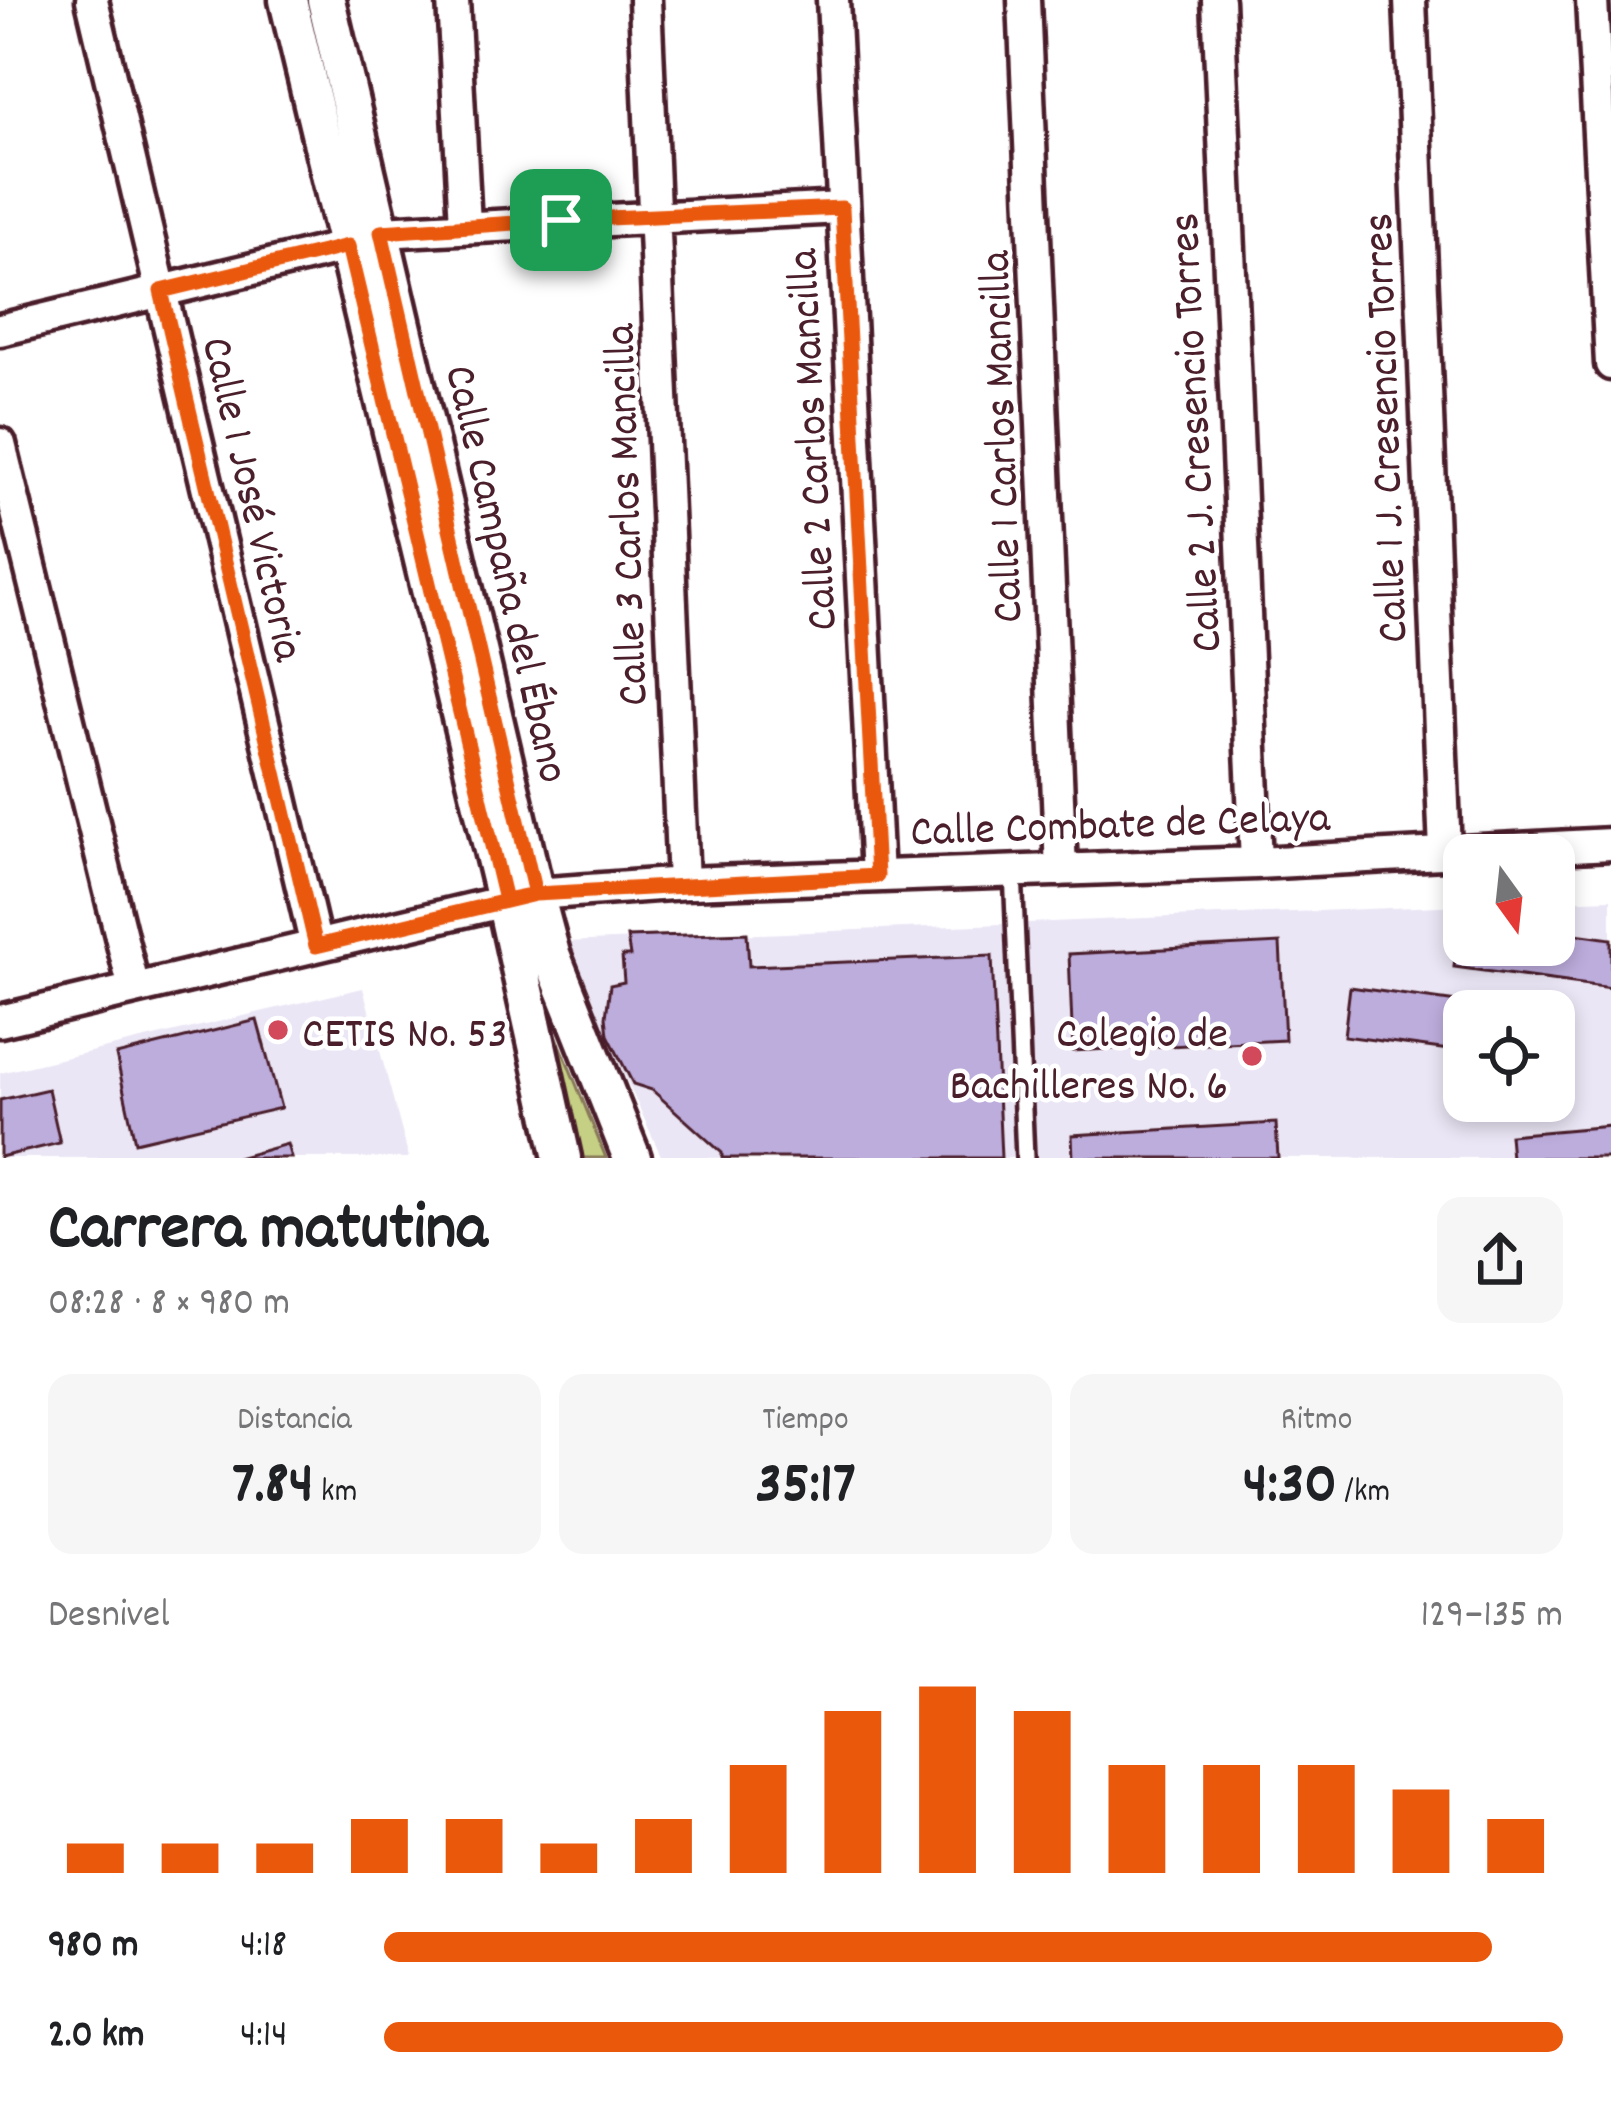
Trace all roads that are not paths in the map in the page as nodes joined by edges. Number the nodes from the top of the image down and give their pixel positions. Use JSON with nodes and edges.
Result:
{"nodes":[{"id":1,"x":92,"y":0,"type":"edge"},
{"id":2,"x":289,"y":0,"type":"edge"},
{"id":3,"x":326,"y":0,"type":"edge"},
{"id":4,"x":454,"y":0,"type":"edge"},
{"id":5,"x":645,"y":0,"type":"edge"},
{"id":6,"x":832,"y":0,"type":"edge"},
{"id":7,"x":1024,"y":0,"type":"edge"},
{"id":8,"x":1218,"y":0,"type":"edge"},
{"id":9,"x":1410,"y":0,"type":"edge"},
{"id":10,"x":1592,"y":0,"type":"edge"},
{"id":11,"x":842,"y":208,"type":"junction"},
{"id":12,"x":656,"y":216,"type":"junction"},
{"id":13,"x":465,"y":225,"type":"junction"},
{"id":14,"x":364,"y":239,"type":"junction"},
{"id":15,"x":161,"y":291,"type":"junction"},
{"id":16,"x":0,"y":330,"type":"edge"},
{"id":17,"x":1611,"y":364,"type":"edge"},
{"id":18,"x":0,"y":443,"type":"edge"},
{"id":19,"x":1443,"y":834,"type":"edge"},
{"id":20,"x":1611,"y":844,"type":"edge"},
{"id":21,"x":1575,"y":846,"type":"edge"},
{"id":22,"x":1443,"y":852,"type":"edge"},
{"id":23,"x":1256,"y":863,"type":"junction"},
{"id":24,"x":1061,"y":870,"type":"junction"},
{"id":25,"x":1013,"y":872,"type":"junction"},
{"id":26,"x":877,"y":876,"type":"junction"},
{"id":27,"x":683,"y":883,"type":"junction"},
{"id":28,"x":520,"y":897,"type":"junction"},
{"id":29,"x":316,"y":946,"type":"junction"},
{"id":30,"x":134,"y":989,"type":"junction"},
{"id":31,"x":0,"y":1022,"type":"edge"},
{"id":32,"x":562,"y":1158,"type":"edge"},
{"id":33,"x":632,"y":1158,"type":"edge"},
{"id":34,"x":1025,"y":1158,"type":"edge"}],
"edges":[{"from":1,"to":15,"type":"street","name":"Calle 1 José Victoria"},
{"from":2,"to":14,"type":"street","name":"Calle Campaña del Ébano"},
{"from":3,"to":14,"type":"street","name":"Calle Campaña del Ébano"},
{"from":4,"to":13,"type":"street"},
{"from":5,"to":12,"type":"street","name":"Calle 3 Carlos Mancilla"},
{"from":6,"to":11,"type":"street","name":"Calle 2 Carlos Mancilla"},
{"from":7,"to":24,"type":"street","name":"Calle 1 Carlos Mancilla"},
{"from":8,"to":23,"type":"street","name":"Calle 2 J. Cresencio Torres"},
{"from":9,"to":19,"type":"street","name":"Calle 1 J. Cresencio Torres"},
{"from":10,"to":17,"type":"street"},
{"from":11,"to":12,"type":"street"},
{"from":11,"to":26,"type":"street","name":"Calle 2 Carlos Mancilla"},
{"from":12,"to":13,"type":"street"},
{"from":12,"to":27,"type":"street","name":"Calle 3 Carlos Mancilla"},
{"from":13,"to":14,"type":"street"},
{"from":14,"to":15,"type":"street"},
{"from":14,"to":28,"type":"street","name":"Calle Campaña del Ébano"},
{"from":15,"to":16,"type":"street"},
{"from":15,"to":29,"type":"street","name":"Calle 1 José Victoria"},
{"from":18,"to":30,"type":"street"},
{"from":20,"to":21,"type":"street","name":"Calle Combate de Celaya"},
{"from":22,"to":23,"type":"street","name":"Calle Combate de Celaya"},
{"from":23,"to":24,"type":"street","name":"Calle Combate de Celaya"},
{"from":24,"to":25,"type":"street","name":"Calle Combate de Celaya"},
{"from":25,"to":26,"type":"street","name":"Calle Combate de Celaya"},
{"from":25,"to":34,"type":"lane"},
{"from":26,"to":27,"type":"street","name":"Calle Combate de Celaya"},
{"from":27,"to":28,"type":"street","name":"Calle Combate de Celaya"},
{"from":28,"to":29,"type":"street","name":"Calle Combate de Celaya"},
{"from":28,"to":32,"type":"street","name":"Calle Campaña del Ébano"},
{"from":28,"to":33,"type":"street","name":"Calle Campaña del Ébano"},
{"from":29,"to":30,"type":"street","name":"Calle Combate de Celaya"},
{"from":30,"to":31,"type":"street","name":"Calle Combate de Celaya"}]}
